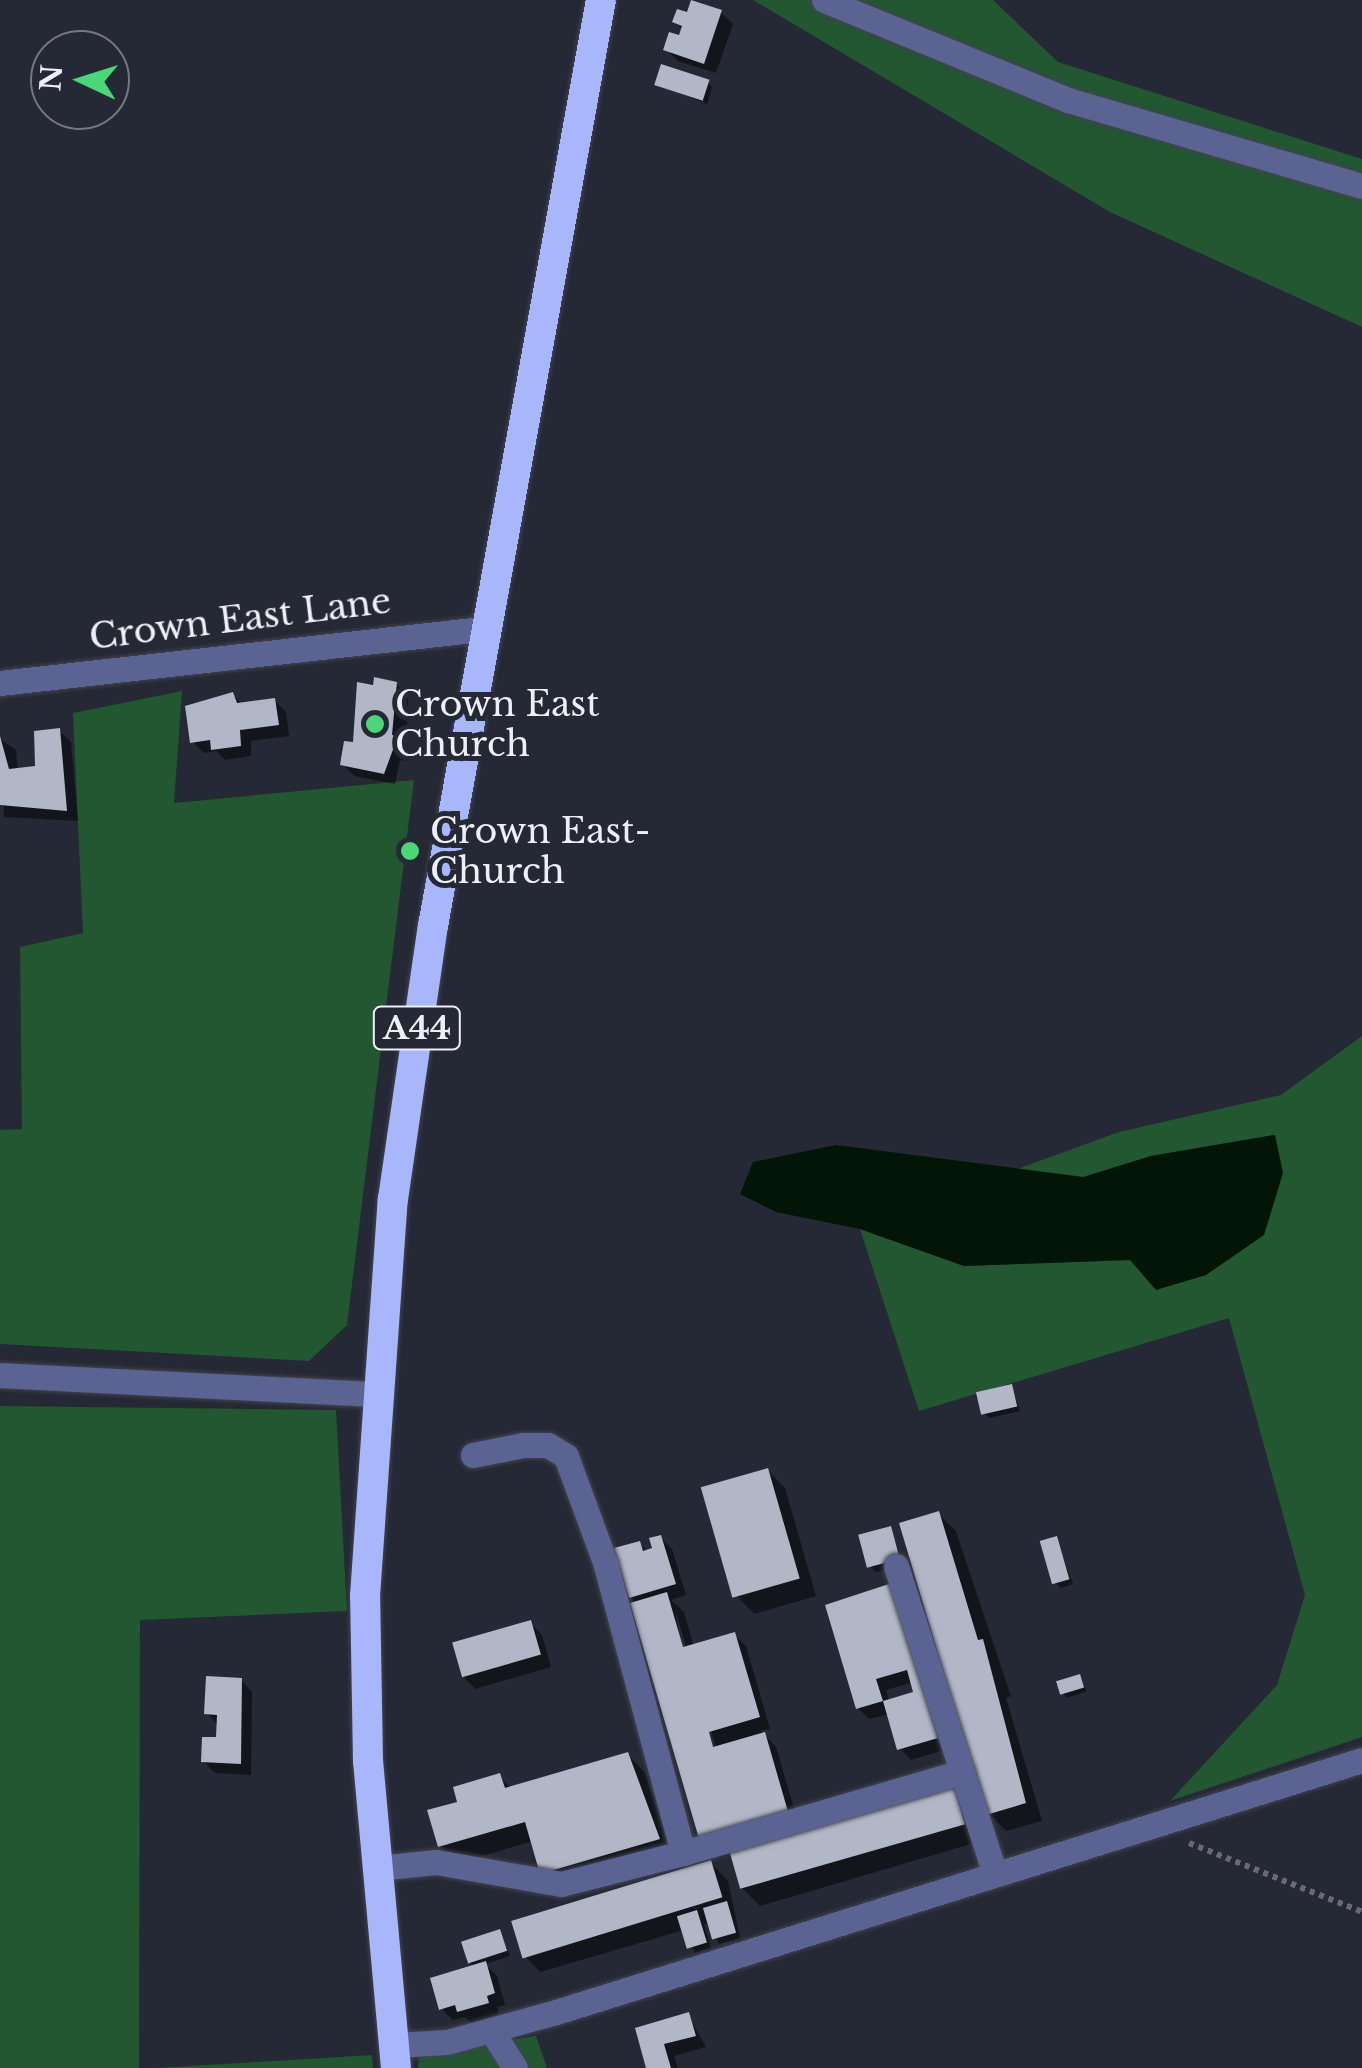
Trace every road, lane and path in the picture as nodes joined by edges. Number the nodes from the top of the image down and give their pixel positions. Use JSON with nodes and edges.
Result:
{"nodes":[{"id":1,"x":601,"y":0,"type":"edge"},
{"id":2,"x":824,"y":0,"type":"edge"},
{"id":3,"x":1362,"y":186,"type":"edge"},
{"id":4,"x":488,"y":628,"type":"junction"},
{"id":5,"x":0,"y":684,"type":"edge"},
{"id":6,"x":0,"y":1375,"type":"edge"},
{"id":7,"x":376,"y":1394,"type":"junction"},
{"id":8,"x":473,"y":1455,"type":"dead end"},
{"id":9,"x":896,"y":1566,"type":"dead end"},
{"id":10,"x":1362,"y":1760,"type":"edge"},
{"id":11,"x":962,"y":1772,"type":"junction"},
{"id":12,"x":1150,"y":1828,"type":"junction"},
{"id":13,"x":683,"y":1853,"type":"junction"},
{"id":14,"x":378,"y":1868,"type":"junction"},
{"id":15,"x":994,"y":1872,"type":"junction"},
{"id":16,"x":1362,"y":1912,"type":"edge"},
{"id":17,"x":491,"y":2030,"type":"junction"},
{"id":18,"x":396,"y":2057,"type":"edge"},
{"id":19,"x":515,"y":2068,"type":"edge"}],
"edges":[{"from":1,"to":4,"type":"highway","number":"A44"},
{"from":2,"to":3,"type":"street"},
{"from":4,"to":5,"type":"street","name":"Crown East Lane"},
{"from":4,"to":7,"type":"highway","number":"A44"},
{"from":6,"to":7,"type":"street"},
{"from":7,"to":14,"type":"highway","number":"A44"},
{"from":8,"to":13,"type":"street"},
{"from":9,"to":11,"type":"street"},
{"from":10,"to":12,"type":"street"},
{"from":11,"to":13,"type":"street"},
{"from":11,"to":15,"type":"street"},
{"from":12,"to":15,"type":"street"},
{"from":12,"to":16,"type":"path"},
{"from":13,"to":14,"type":"street"},
{"from":14,"to":18,"type":"highway","number":"A44"},
{"from":15,"to":17,"type":"street"},
{"from":17,"to":18,"type":"street"},
{"from":17,"to":19,"type":"street"}]}
